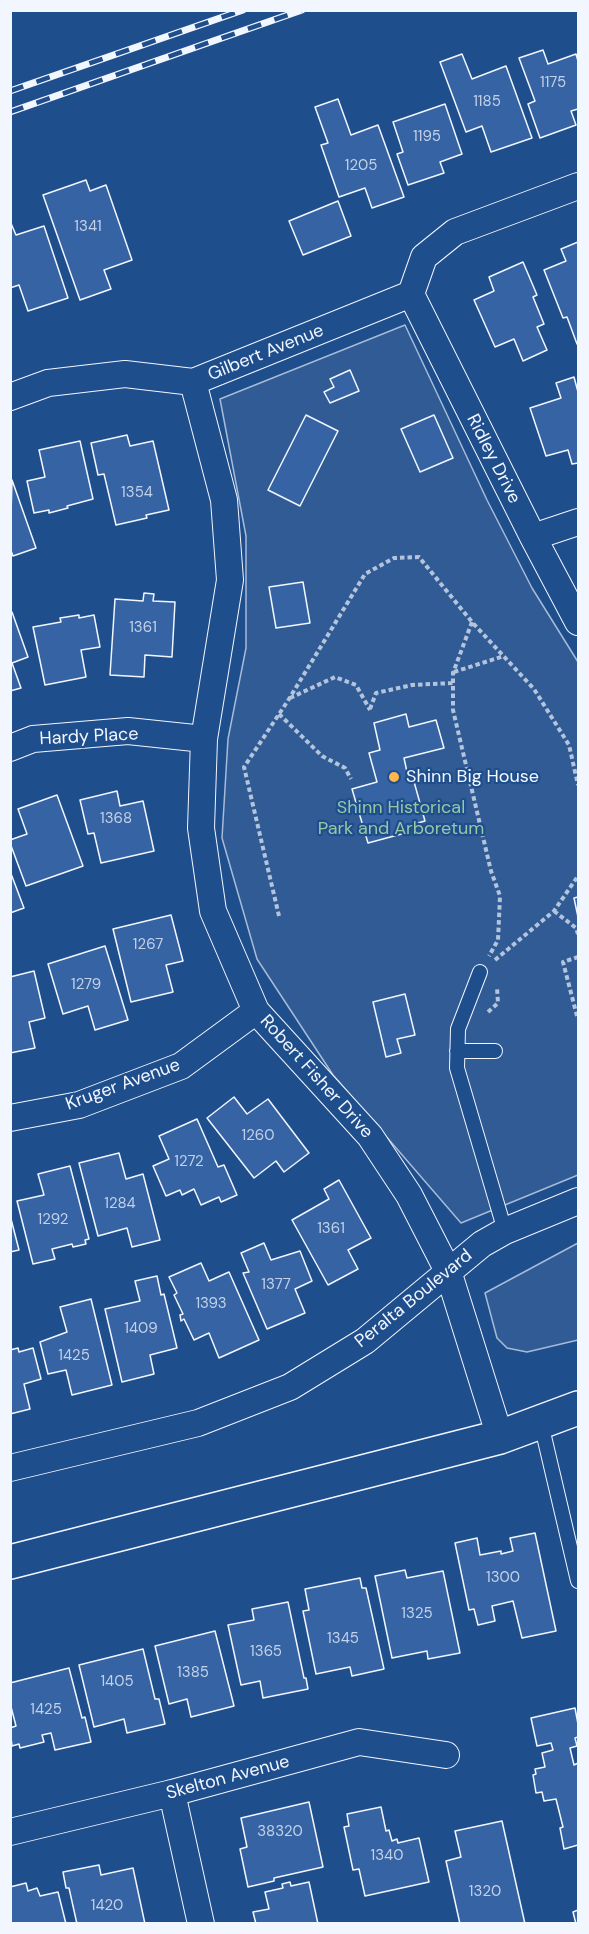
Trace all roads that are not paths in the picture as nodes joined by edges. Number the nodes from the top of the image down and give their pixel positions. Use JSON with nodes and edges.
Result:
{"nodes":[{"id":1,"x":579,"y":186,"type":"edge"},
{"id":2,"x":411,"y":294,"type":"junction"},
{"id":3,"x":193,"y":382,"type":"junction"},
{"id":4,"x":10,"y":396,"type":"edge"},
{"id":5,"x":579,"y":522,"type":"edge"},
{"id":6,"x":533,"y":537,"type":"junction"},
{"id":7,"x":579,"y":622,"type":"edge"},
{"id":8,"x":204,"y":739,"type":"junction"},
{"id":9,"x":10,"y":748,"type":"edge"},
{"id":10,"x":480,"y":972,"type":"road end"},
{"id":11,"x":256,"y":1011,"type":"junction"},
{"id":12,"x":495,"y":1051,"type":"dead end"},
{"id":13,"x":458,"y":1052,"type":"junction"},
{"id":14,"x":10,"y":1118,"type":"edge"},
{"id":15,"x":579,"y":1201,"type":"edge"},
{"id":16,"x":505,"y":1232,"type":"junction"},
{"id":17,"x":448,"y":1271,"type":"junction"},
{"id":18,"x":579,"y":1408,"type":"edge"},
{"id":19,"x":579,"y":1428,"type":"edge"},
{"id":20,"x":543,"y":1432,"type":"junction"},
{"id":21,"x":500,"y":1437,"type":"junction"},
{"id":22,"x":10,"y":1468,"type":"edge"},
{"id":23,"x":10,"y":1562,"type":"edge"},
{"id":24,"x":579,"y":1581,"type":"edge"},
{"id":25,"x":446,"y":1755,"type":"dead end"},
{"id":26,"x":172,"y":1793,"type":"junction"},
{"id":27,"x":10,"y":1832,"type":"edge"},
{"id":28,"x":201,"y":1923,"type":"edge"}],
"edges":[{"from":1,"to":2,"type":"street"},
{"from":2,"to":3,"type":"street","name":"Gilbert Avenue"},
{"from":2,"to":6,"type":"street","name":"Ridley Drive"},
{"from":3,"to":4,"type":"street","name":"Gilbert Avenue"},
{"from":3,"to":8,"type":"street","name":"Robert Fisher Drive"},
{"from":5,"to":6,"type":"street"},
{"from":6,"to":7,"type":"street","name":"Ridley Drive"},
{"from":8,"to":9,"type":"street","name":"Hardy Place"},
{"from":8,"to":11,"type":"street","name":"Robert Fisher Drive"},
{"from":10,"to":13,"type":"lane"},
{"from":11,"to":14,"type":"street","name":"Kruger Avenue"},
{"from":11,"to":17,"type":"street","name":"Robert Fisher Drive"},
{"from":12,"to":13,"type":"lane"},
{"from":13,"to":16,"type":"lane"},
{"from":15,"to":16,"type":"street","name":"Peralta Boulevard"},
{"from":16,"to":17,"type":"street","name":"Peralta Boulevard"},
{"from":17,"to":21,"type":"street","name":"Robert Fisher Drive"},
{"from":17,"to":22,"type":"street","name":"Peralta Boulevard"},
{"from":18,"to":21,"type":"main road"},
{"from":19,"to":20,"type":"main road"},
{"from":20,"to":21,"type":"main road"},
{"from":20,"to":24,"type":"lane"},
{"from":21,"to":23,"type":"main road"},
{"from":25,"to":26,"type":"street","name":"Skelton Avenue"},
{"from":26,"to":27,"type":"street","name":"Skelton Avenue"},
{"from":26,"to":28,"type":"street"}]}
